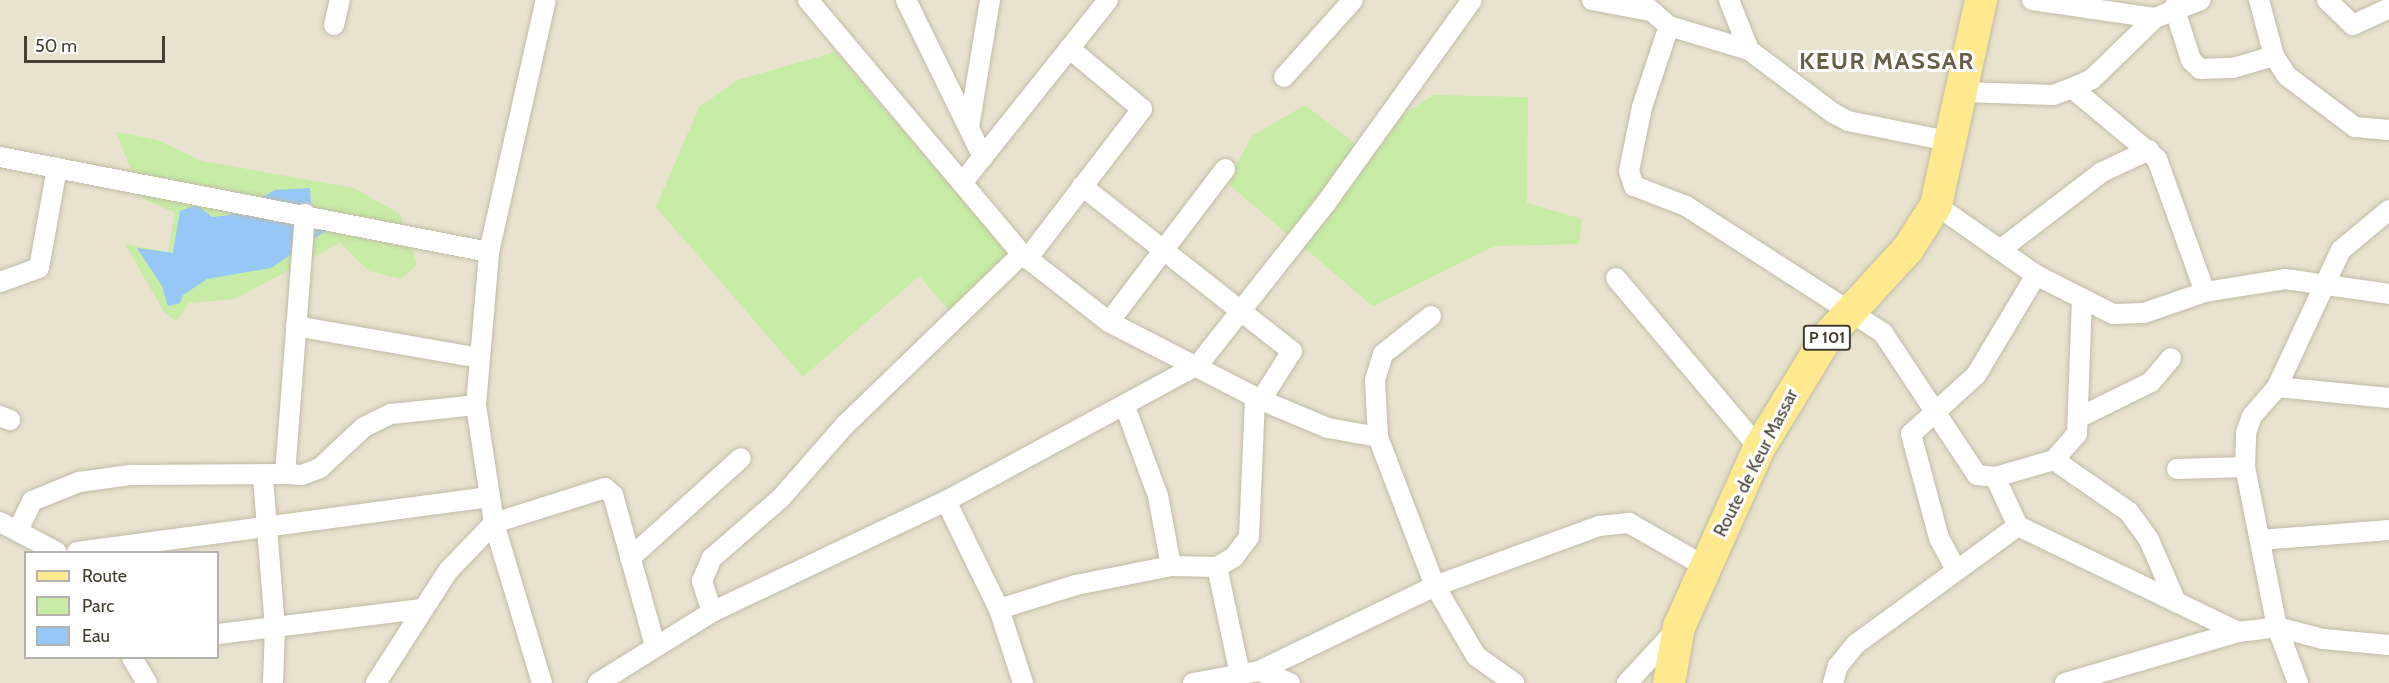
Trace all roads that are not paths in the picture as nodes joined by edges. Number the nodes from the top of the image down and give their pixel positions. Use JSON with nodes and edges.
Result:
{"nodes":[{"id":1,"x":340,"y":0,"type":"edge"},
{"id":2,"x":546,"y":0,"type":"edge"},
{"id":3,"x":808,"y":0,"type":"edge"},
{"id":4,"x":906,"y":0,"type":"edge"},
{"id":5,"x":990,"y":0,"type":"edge"},
{"id":6,"x":1108,"y":0,"type":"edge"},
{"id":7,"x":1353,"y":0,"type":"edge"},
{"id":8,"x":1472,"y":0,"type":"edge"},
{"id":9,"x":1592,"y":0,"type":"edge"},
{"id":10,"x":1729,"y":0,"type":"edge"},
{"id":11,"x":1981,"y":0,"type":"edge"},
{"id":12,"x":2032,"y":0,"type":"edge"},
{"id":13,"x":2201,"y":0,"type":"edge"},
{"id":14,"x":2259,"y":0,"type":"edge"},
{"id":15,"x":2327,"y":0,"type":"edge"},
{"id":16,"x":1644,"y":6,"type":"edge"},
{"id":17,"x":2174,"y":8,"type":"junction"},
{"id":18,"x":2389,"y":8,"type":"edge"},
{"id":19,"x":2155,"y":18,"type":"junction"},
{"id":20,"x":334,"y":25,"type":"dead end"},
{"id":21,"x":1668,"y":26,"type":"junction"},
{"id":22,"x":1069,"y":48,"type":"junction"},
{"id":23,"x":1749,"y":50,"type":"junction"},
{"id":24,"x":2274,"y":56,"type":"junction"},
{"id":25,"x":1284,"y":76,"type":"dead end"},
{"id":26,"x":2072,"y":88,"type":"junction"},
{"id":27,"x":1963,"y":92,"type":"junction"},
{"id":28,"x":969,"y":127,"type":"junction"},
{"id":29,"x":2389,"y":130,"type":"edge"},
{"id":30,"x":1953,"y":142,"type":"junction"},
{"id":31,"x":2149,"y":150,"type":"junction"},
{"id":32,"x":983,"y":157,"type":"junction"},
{"id":33,"x":0,"y":158,"type":"edge"},
{"id":34,"x":57,"y":168,"type":"junction"},
{"id":35,"x":1225,"y":169,"type":"dead end"},
{"id":36,"x":962,"y":183,"type":"junction"},
{"id":37,"x":1082,"y":186,"type":"junction"},
{"id":38,"x":1936,"y":205,"type":"junction"},
{"id":39,"x":2389,"y":210,"type":"edge"},
{"id":40,"x":305,"y":214,"type":"junction"},
{"id":41,"x":1164,"y":249,"type":"junction"},
{"id":42,"x":2000,"y":250,"type":"junction"},
{"id":43,"x":489,"y":252,"type":"junction"},
{"id":44,"x":1025,"y":256,"type":"junction"},
{"id":45,"x":2036,"y":275,"type":"junction"},
{"id":46,"x":1616,"y":278,"type":"dead end"},
{"id":47,"x":1,"y":282,"type":"edge"},
{"id":48,"x":2322,"y":282,"type":"junction"},
{"id":49,"x":2205,"y":292,"type":"junction"},
{"id":50,"x":2389,"y":294,"type":"edge"},
{"id":51,"x":2082,"y":299,"type":"junction"},
{"id":52,"x":1242,"y":309,"type":"junction"},
{"id":53,"x":1850,"y":310,"type":"junction"},
{"id":54,"x":1431,"y":316,"type":"dead end"},
{"id":55,"x":1109,"y":322,"type":"junction"},
{"id":56,"x":296,"y":326,"type":"junction"},
{"id":57,"x":479,"y":358,"type":"junction"},
{"id":58,"x":2171,"y":358,"type":"dead end"},
{"id":59,"x":1198,"y":365,"type":"junction"},
{"id":60,"x":2277,"y":387,"type":"junction"},
{"id":61,"x":2389,"y":398,"type":"edge"},
{"id":62,"x":1258,"y":399,"type":"junction"},
{"id":63,"x":476,"y":405,"type":"junction"},
{"id":64,"x":1126,"y":409,"type":"junction"},
{"id":65,"x":1937,"y":409,"type":"junction"},
{"id":66,"x":2080,"y":417,"type":"junction"},
{"id":67,"x":1378,"y":437,"type":"junction"},
{"id":68,"x":1759,"y":448,"type":"junction"},
{"id":69,"x":741,"y":458,"type":"dead end"},
{"id":70,"x":2054,"y":460,"type":"junction"},
{"id":71,"x":2245,"y":467,"type":"junction"},
{"id":72,"x":2177,"y":469,"type":"dead end"},
{"id":73,"x":285,"y":474,"type":"junction"},
{"id":74,"x":1995,"y":477,"type":"junction"},
{"id":75,"x":263,"y":478,"type":"junction"},
{"id":76,"x":489,"y":497,"type":"junction"},
{"id":77,"x":946,"y":501,"type":"junction"},
{"id":78,"x":494,"y":523,"type":"junction"},
{"id":79,"x":9,"y":525,"type":"edge"},
{"id":80,"x":266,"y":526,"type":"junction"},
{"id":81,"x":2018,"y":526,"type":"junction"},
{"id":82,"x":2389,"y":530,"type":"edge"},
{"id":83,"x":2260,"y":540,"type":"junction"},
{"id":84,"x":55,"y":551,"type":"edge"},
{"id":85,"x":84,"y":551,"type":"edge"},
{"id":86,"x":630,"y":558,"type":"junction"},
{"id":87,"x":1171,"y":566,"type":"junction"},
{"id":88,"x":1704,"y":566,"type":"junction"},
{"id":89,"x":1217,"y":567,"type":"junction"},
{"id":90,"x":1955,"y":568,"type":"junction"},
{"id":91,"x":1435,"y":586,"type":"junction"},
{"id":92,"x":2176,"y":603,"type":"junction"},
{"id":93,"x":422,"y":609,"type":"junction"},
{"id":94,"x":999,"y":609,"type":"junction"},
{"id":95,"x":712,"y":612,"type":"junction"},
{"id":96,"x":1679,"y":627,"type":"junction"},
{"id":97,"x":2277,"y":627,"type":"junction"},
{"id":98,"x":275,"y":628,"type":"junction"},
{"id":99,"x":2238,"y":632,"type":"junction"},
{"id":100,"x":219,"y":634,"type":"edge"},
{"id":101,"x":655,"y":645,"type":"junction"},
{"id":102,"x":2389,"y":645,"type":"edge"},
{"id":103,"x":133,"y":659,"type":"edge"},
{"id":104,"x":1249,"y":676,"type":"edge"},
{"id":105,"x":147,"y":683,"type":"edge"},
{"id":106,"x":273,"y":683,"type":"edge"},
{"id":107,"x":376,"y":683,"type":"edge"},
{"id":108,"x":542,"y":683,"type":"edge"},
{"id":109,"x":598,"y":683,"type":"edge"},
{"id":110,"x":1023,"y":683,"type":"edge"},
{"id":111,"x":1193,"y":683,"type":"edge"},
{"id":112,"x":1290,"y":683,"type":"edge"},
{"id":113,"x":1514,"y":683,"type":"edge"},
{"id":114,"x":1627,"y":683,"type":"edge"},
{"id":115,"x":1668,"y":683,"type":"edge"},
{"id":116,"x":1833,"y":683,"type":"edge"},
{"id":117,"x":2065,"y":683,"type":"edge"},
{"id":118,"x":2298,"y":683,"type":"edge"}],
"edges":[{"from":1,"to":20,"type":"street"},
{"from":2,"to":43,"type":"street"},
{"from":3,"to":36,"type":"street"},
{"from":4,"to":28,"type":"street"},
{"from":5,"to":28,"type":"street"},
{"from":6,"to":22,"type":"street"},
{"from":7,"to":25,"type":"street"},
{"from":8,"to":52,"type":"street"},
{"from":9,"to":16,"type":"street"},
{"from":10,"to":23,"type":"street"},
{"from":11,"to":27,"type":"main road","name":"Route de Keur Massar","number":"P 101"},
{"from":12,"to":19,"type":"street"},
{"from":13,"to":17,"type":"street"},
{"from":14,"to":24,"type":"street"},
{"from":15,"to":18,"type":"street"},
{"from":16,"to":21,"type":"street"},
{"from":17,"to":19,"type":"street"},
{"from":17,"to":24,"type":"street"},
{"from":19,"to":26,"type":"street"},
{"from":21,"to":23,"type":"street"},
{"from":21,"to":53,"type":"street"},
{"from":22,"to":32,"type":"street"},
{"from":22,"to":37,"type":"street"},
{"from":23,"to":30,"type":"street"},
{"from":24,"to":29,"type":"street"},
{"from":26,"to":27,"type":"street"},
{"from":26,"to":31,"type":"street"},
{"from":27,"to":30,"type":"main road","name":"Route de Keur Massar","number":"P 101"},
{"from":28,"to":32,"type":"street"},
{"from":30,"to":38,"type":"main road","name":"Route de Keur Massar","number":"P 101"},
{"from":31,"to":42,"type":"street"},
{"from":31,"to":49,"type":"street"},
{"from":32,"to":36,"type":"street"},
{"from":33,"to":34,"type":"street"},
{"from":34,"to":40,"type":"street"},
{"from":34,"to":47,"type":"street"},
{"from":35,"to":41,"type":"street"},
{"from":36,"to":44,"type":"street"},
{"from":37,"to":41,"type":"street"},
{"from":37,"to":44,"type":"street"},
{"from":38,"to":42,"type":"street"},
{"from":38,"to":53,"type":"main road","name":"Route de Keur Massar","number":"P 101"},
{"from":39,"to":48,"type":"street"},
{"from":40,"to":43,"type":"street"},
{"from":40,"to":56,"type":"street"},
{"from":41,"to":52,"type":"street"},
{"from":41,"to":55,"type":"street"},
{"from":42,"to":45,"type":"street"},
{"from":43,"to":57,"type":"street"},
{"from":44,"to":55,"type":"street"},
{"from":44,"to":95,"type":"street"},
{"from":45,"to":51,"type":"street"},
{"from":45,"to":65,"type":"street"},
{"from":46,"to":68,"type":"street"},
{"from":48,"to":49,"type":"street"},
{"from":48,"to":50,"type":"street"},
{"from":48,"to":60,"type":"street"},
{"from":49,"to":51,"type":"street"},
{"from":51,"to":66,"type":"street"},
{"from":52,"to":59,"type":"street"},
{"from":52,"to":62,"type":"street"},
{"from":53,"to":65,"type":"street"},
{"from":53,"to":68,"type":"main road","name":"Route de Keur Massar","number":"P 101"},
{"from":54,"to":67,"type":"street"},
{"from":55,"to":59,"type":"street"},
{"from":56,"to":57,"type":"street"},
{"from":56,"to":73,"type":"street"},
{"from":57,"to":63,"type":"street"},
{"from":58,"to":66,"type":"street"},
{"from":59,"to":62,"type":"street"},
{"from":59,"to":64,"type":"street"},
{"from":60,"to":61,"type":"street"},
{"from":60,"to":71,"type":"street"},
{"from":62,"to":67,"type":"street"},
{"from":62,"to":89,"type":"street"},
{"from":63,"to":73,"type":"street"},
{"from":63,"to":76,"type":"street"},
{"from":64,"to":77,"type":"street"},
{"from":64,"to":87,"type":"street"},
{"from":65,"to":74,"type":"street"},
{"from":65,"to":90,"type":"street"},
{"from":66,"to":70,"type":"street"},
{"from":67,"to":91,"type":"street"},
{"from":68,"to":88,"type":"main road","name":"Route de Keur Massar","number":"P 101"},
{"from":69,"to":86,"type":"street"},
{"from":70,"to":74,"type":"street"},
{"from":70,"to":92,"type":"street"},
{"from":71,"to":72,"type":"street"},
{"from":71,"to":83,"type":"street"},
{"from":73,"to":75,"type":"street"},
{"from":74,"to":81,"type":"street"},
{"from":75,"to":79,"type":"street"},
{"from":75,"to":80,"type":"street"},
{"from":76,"to":78,"type":"street"},
{"from":76,"to":80,"type":"street"},
{"from":77,"to":94,"type":"street"},
{"from":77,"to":95,"type":"street"},
{"from":78,"to":86,"type":"street"},
{"from":78,"to":93,"type":"street"},
{"from":78,"to":108,"type":"street"},
{"from":79,"to":84,"type":"street"},
{"from":80,"to":85,"type":"street"},
{"from":80,"to":98,"type":"street"},
{"from":81,"to":90,"type":"street"},
{"from":81,"to":92,"type":"street"},
{"from":82,"to":83,"type":"street"},
{"from":83,"to":97,"type":"street"},
{"from":86,"to":101,"type":"street"},
{"from":87,"to":89,"type":"street"},
{"from":87,"to":94,"type":"street"},
{"from":88,"to":91,"type":"street"},
{"from":88,"to":96,"type":"main road","name":"Route de Keur Massar","number":"P 101"},
{"from":89,"to":104,"type":"street"},
{"from":90,"to":116,"type":"street"},
{"from":91,"to":104,"type":"street"},
{"from":91,"to":113,"type":"street"},
{"from":92,"to":99,"type":"street"},
{"from":93,"to":98,"type":"street"},
{"from":93,"to":107,"type":"street"},
{"from":94,"to":110,"type":"street"},
{"from":95,"to":101,"type":"street"},
{"from":96,"to":114,"type":"street"},
{"from":96,"to":115,"type":"main road","name":"Route de Keur Massar","number":"P 101"},
{"from":97,"to":99,"type":"street"},
{"from":97,"to":102,"type":"street"},
{"from":97,"to":118,"type":"street"},
{"from":98,"to":100,"type":"street"},
{"from":98,"to":106,"type":"street"},
{"from":99,"to":117,"type":"street"},
{"from":101,"to":109,"type":"street"},
{"from":103,"to":105,"type":"street"},
{"from":104,"to":111,"type":"street"},
{"from":104,"to":112,"type":"street"}]}
